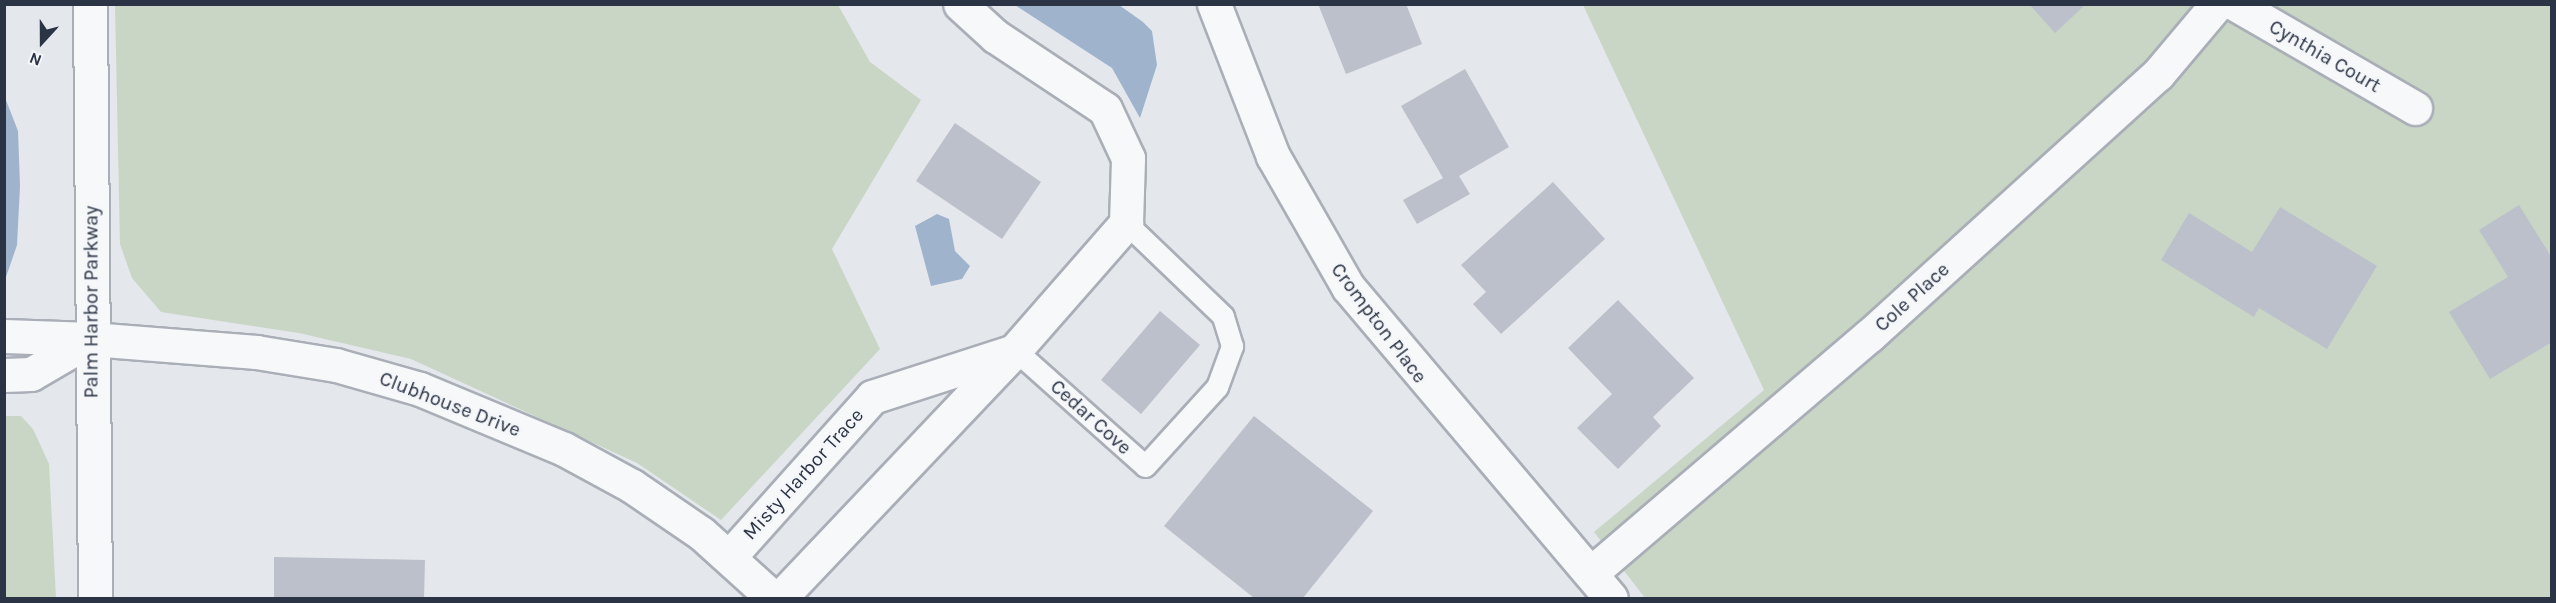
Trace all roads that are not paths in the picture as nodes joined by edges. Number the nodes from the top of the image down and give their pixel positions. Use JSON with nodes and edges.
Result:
{"nodes":[{"id":1,"x":90,"y":4,"type":"edge"},
{"id":2,"x":960,"y":4,"type":"edge"},
{"id":3,"x":1214,"y":4,"type":"edge"},
{"id":4,"x":2217,"y":4,"type":"edge"},
{"id":5,"x":2235,"y":4,"type":"edge"},
{"id":6,"x":2415,"y":108,"type":"dead end"},
{"id":7,"x":1126,"y":224,"type":"junction"},
{"id":8,"x":4,"y":336,"type":"edge"},
{"id":9,"x":91,"y":339,"type":"junction"},
{"id":10,"x":1015,"y":350,"type":"junction"},
{"id":11,"x":4,"y":375,"type":"edge"},
{"id":12,"x":730,"y":556,"type":"junction"},
{"id":13,"x":1591,"y":573,"type":"junction"},
{"id":14,"x":95,"y":598,"type":"edge"},
{"id":15,"x":773,"y":598,"type":"edge"},
{"id":16,"x":780,"y":598,"type":"edge"},
{"id":17,"x":1611,"y":598,"type":"edge"}],
"edges":[{"from":1,"to":9,"type":"street","name":"Palm Harbor Parkway"},
{"from":2,"to":7,"type":"street"},
{"from":3,"to":13,"type":"street","name":"Crompton Place"},
{"from":4,"to":13,"type":"street","name":"Cole Place"},
{"from":5,"to":6,"type":"street","name":"Cynthia Court"},
{"from":7,"to":10,"type":"street"},
{"from":7,"to":10,"type":"lane","name":"Cedar Cove"},
{"from":8,"to":9,"type":"street","name":"Clubhouse Drive"},
{"from":9,"to":11,"type":"street"},
{"from":9,"to":12,"type":"street","name":"Clubhouse Drive"},
{"from":9,"to":14,"type":"street","name":"Palm Harbor Parkway"},
{"from":10,"to":12,"type":"street","name":"Misty Harbor Trace"},
{"from":10,"to":16,"type":"street"},
{"from":12,"to":15,"type":"street","name":"Clubhouse Drive"},
{"from":13,"to":17,"type":"street","name":"Crompton Place"}]}
